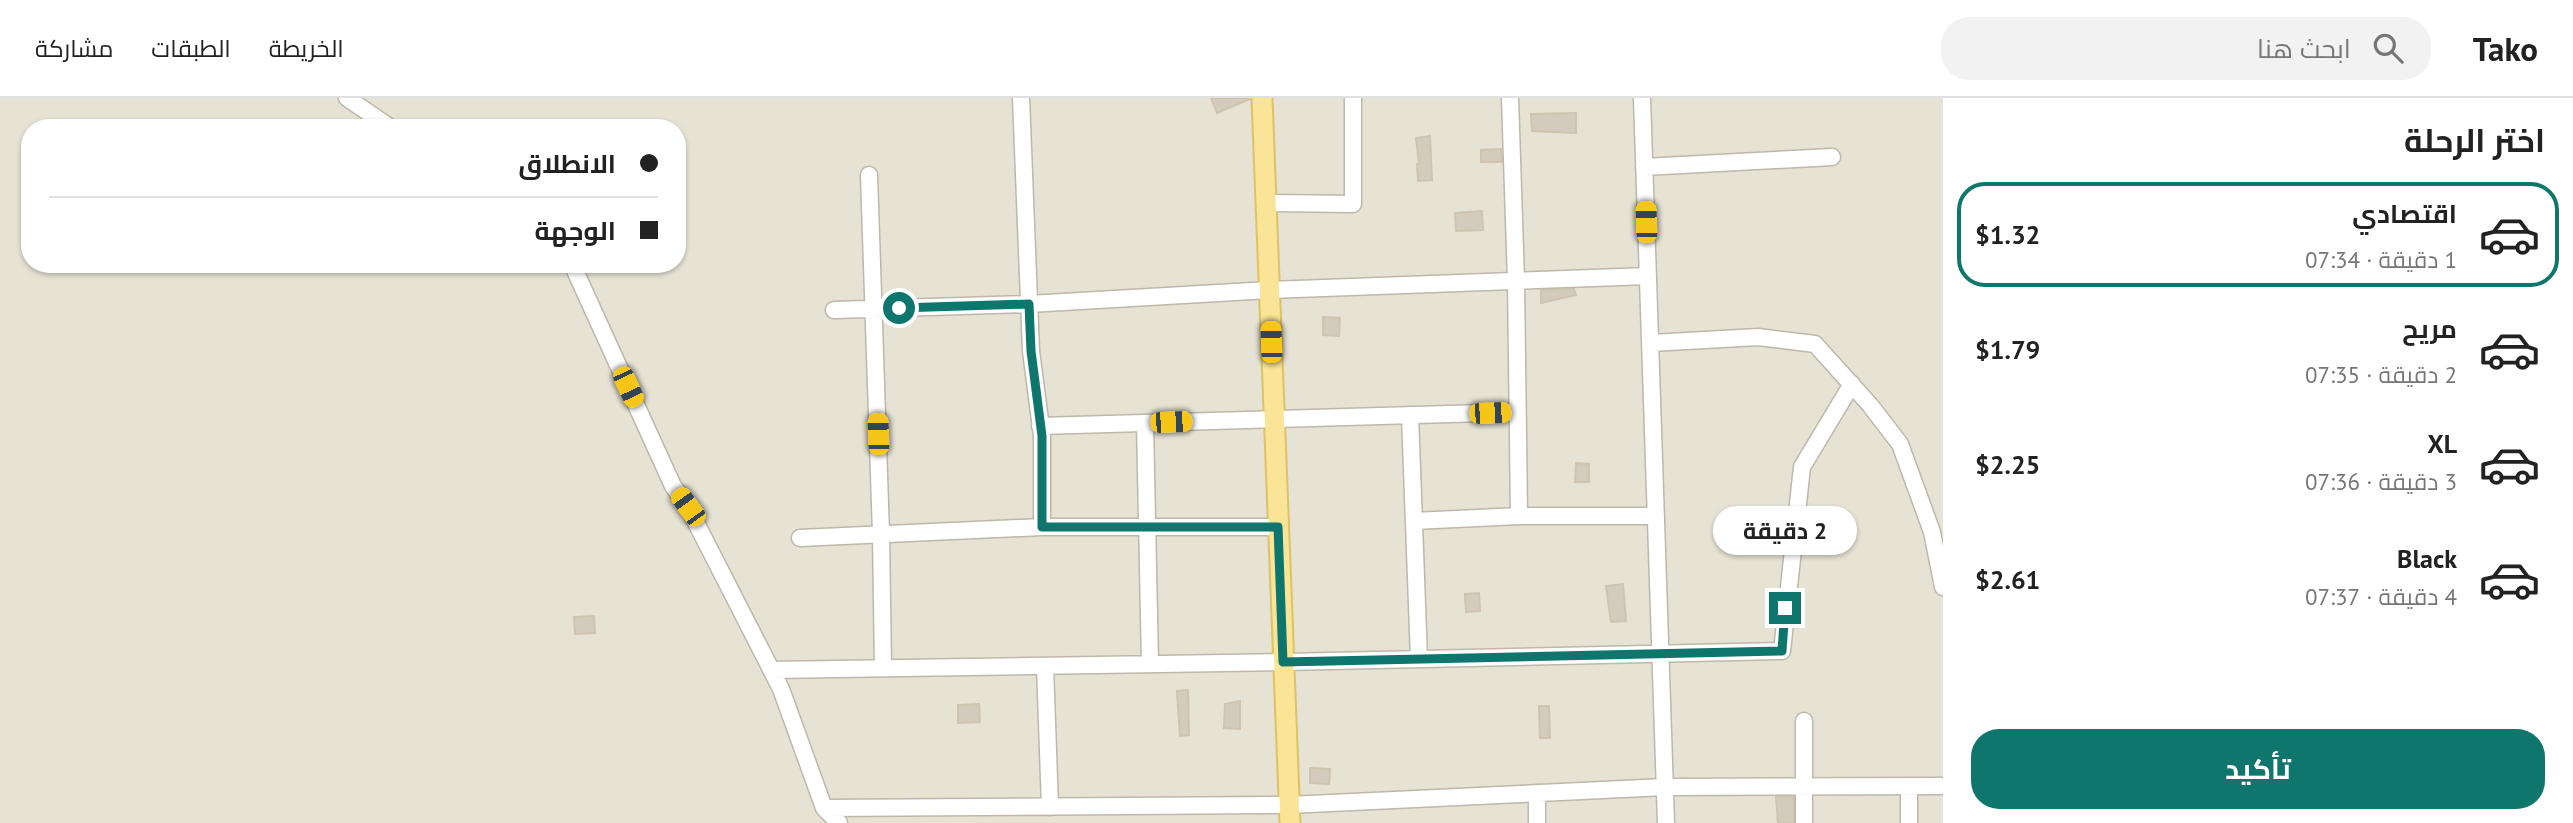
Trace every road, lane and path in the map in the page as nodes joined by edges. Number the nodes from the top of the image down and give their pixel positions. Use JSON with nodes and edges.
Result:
{"nodes":[{"id":1,"x":346,"y":98,"type":"edge"},
{"id":2,"x":1021,"y":98,"type":"edge"},
{"id":3,"x":1262,"y":98,"type":"edge"},
{"id":4,"x":1353,"y":98,"type":"edge"},
{"id":5,"x":1510,"y":98,"type":"edge"},
{"id":6,"x":1642,"y":98,"type":"edge"},
{"id":7,"x":378,"y":119,"type":"edge"},
{"id":8,"x":1832,"y":158,"type":"dead end"},
{"id":9,"x":1644,"y":167,"type":"junction"},
{"id":10,"x":870,"y":176,"type":"dead end"},
{"id":11,"x":1266,"y":203,"type":"junction"},
{"id":12,"x":576,"y":273,"type":"edge"},
{"id":13,"x":1648,"y":276,"type":"junction"},
{"id":14,"x":1516,"y":281,"type":"junction"},
{"id":15,"x":1269,"y":290,"type":"junction"},
{"id":16,"x":1029,"y":304,"type":"junction"},
{"id":17,"x":873,"y":309,"type":"junction"},
{"id":18,"x":834,"y":310,"type":"dead end"},
{"id":19,"x":1651,"y":343,"type":"junction"},
{"id":20,"x":1852,"y":384,"type":"junction"},
{"id":21,"x":1517,"y":412,"type":"junction"},
{"id":22,"x":1410,"y":415,"type":"junction"},
{"id":23,"x":1274,"y":420,"type":"junction"},
{"id":24,"x":1145,"y":423,"type":"junction"},
{"id":25,"x":1040,"y":426,"type":"junction"},
{"id":26,"x":1518,"y":516,"type":"junction"},
{"id":27,"x":1656,"y":516,"type":"junction"},
{"id":28,"x":1414,"y":520,"type":"junction"},
{"id":29,"x":1042,"y":527,"type":"junction"},
{"id":30,"x":1148,"y":527,"type":"junction"},
{"id":31,"x":1278,"y":527,"type":"junction"},
{"id":32,"x":881,"y":534,"type":"junction"},
{"id":33,"x":800,"y":538,"type":"dead end"},
{"id":34,"x":1943,"y":587,"type":"edge"},
{"id":35,"x":1661,"y":654,"type":"junction"},
{"id":36,"x":1419,"y":659,"type":"junction"},
{"id":37,"x":1283,"y":662,"type":"junction"},
{"id":38,"x":1150,"y":664,"type":"junction"},
{"id":39,"x":1045,"y":666,"type":"junction"},
{"id":40,"x":883,"y":668,"type":"junction"},
{"id":41,"x":771,"y":670,"type":"junction"},
{"id":42,"x":1804,"y":721,"type":"dead end"},
{"id":43,"x":1804,"y":786,"type":"junction"},
{"id":44,"x":1909,"y":786,"type":"junction"},
{"id":45,"x":1943,"y":786,"type":"edge"},
{"id":46,"x":1665,"y":787,"type":"junction"},
{"id":47,"x":1537,"y":793,"type":"junction"},
{"id":48,"x":1153,"y":806,"type":"junction"},
{"id":49,"x":1050,"y":807,"type":"junction"},
{"id":50,"x":824,"y":808,"type":"junction"},
{"id":51,"x":1289,"y":814,"type":"edge"},
{"id":52,"x":839,"y":823,"type":"edge"},
{"id":53,"x":1153,"y":823,"type":"edge"},
{"id":54,"x":1537,"y":823,"type":"edge"},
{"id":55,"x":1666,"y":823,"type":"edge"},
{"id":56,"x":1804,"y":823,"type":"edge"},
{"id":57,"x":1909,"y":823,"type":"edge"}],
"edges":[{"from":1,"to":7,"type":"street"},
{"from":2,"to":16,"type":"street"},
{"from":3,"to":11,"type":"main road"},
{"from":4,"to":11,"type":"street"},
{"from":5,"to":14,"type":"street"},
{"from":6,"to":9,"type":"street"},
{"from":8,"to":9,"type":"street"},
{"from":9,"to":13,"type":"street"},
{"from":10,"to":17,"type":"street"},
{"from":11,"to":15,"type":"main road"},
{"from":12,"to":41,"type":"street"},
{"from":13,"to":14,"type":"street"},
{"from":13,"to":19,"type":"street"},
{"from":14,"to":15,"type":"street"},
{"from":14,"to":21,"type":"street"},
{"from":15,"to":16,"type":"street"},
{"from":15,"to":23,"type":"main road"},
{"from":16,"to":17,"type":"street"},
{"from":16,"to":25,"type":"street"},
{"from":17,"to":18,"type":"street"},
{"from":17,"to":32,"type":"street"},
{"from":19,"to":20,"type":"street"},
{"from":19,"to":27,"type":"street"},
{"from":20,"to":34,"type":"street"},
{"from":20,"to":35,"type":"street"},
{"from":21,"to":22,"type":"street"},
{"from":21,"to":26,"type":"street"},
{"from":22,"to":23,"type":"street"},
{"from":22,"to":28,"type":"street"},
{"from":23,"to":24,"type":"street"},
{"from":23,"to":31,"type":"main road"},
{"from":24,"to":25,"type":"street"},
{"from":24,"to":30,"type":"street"},
{"from":25,"to":29,"type":"street"},
{"from":26,"to":27,"type":"street"},
{"from":26,"to":28,"type":"street"},
{"from":27,"to":35,"type":"street"},
{"from":28,"to":36,"type":"street"},
{"from":29,"to":30,"type":"street"},
{"from":29,"to":32,"type":"street"},
{"from":30,"to":31,"type":"street"},
{"from":30,"to":38,"type":"street"},
{"from":31,"to":37,"type":"main road"},
{"from":32,"to":33,"type":"street"},
{"from":32,"to":40,"type":"street"},
{"from":35,"to":36,"type":"street"},
{"from":35,"to":46,"type":"street"},
{"from":36,"to":37,"type":"street"},
{"from":37,"to":38,"type":"street"},
{"from":37,"to":51,"type":"main road"},
{"from":38,"to":39,"type":"street"},
{"from":39,"to":40,"type":"street"},
{"from":39,"to":49,"type":"street"},
{"from":40,"to":41,"type":"street"},
{"from":41,"to":50,"type":"street"},
{"from":42,"to":43,"type":"street"},
{"from":43,"to":44,"type":"street"},
{"from":43,"to":46,"type":"street"},
{"from":43,"to":56,"type":"street"},
{"from":44,"to":45,"type":"street"},
{"from":44,"to":57,"type":"street"},
{"from":46,"to":47,"type":"street"},
{"from":46,"to":55,"type":"street"},
{"from":47,"to":51,"type":"street"},
{"from":47,"to":54,"type":"street"},
{"from":48,"to":49,"type":"street"},
{"from":48,"to":51,"type":"street"},
{"from":48,"to":53,"type":"street"},
{"from":49,"to":50,"type":"street"},
{"from":50,"to":52,"type":"street"}]}
